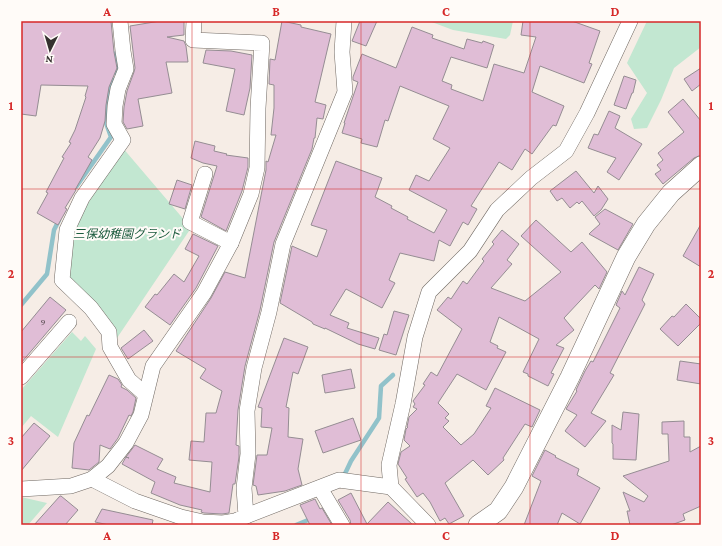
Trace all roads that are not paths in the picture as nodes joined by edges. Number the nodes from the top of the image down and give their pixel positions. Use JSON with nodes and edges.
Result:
{"nodes":[{"id":1,"x":120,"y":21,"type":"edge"},
{"id":2,"x":194,"y":21,"type":"edge"},
{"id":3,"x":344,"y":21,"type":"edge"},
{"id":4,"x":630,"y":21,"type":"edge"},
{"id":5,"x":701,"y":166,"type":"edge"},
{"id":6,"x":205,"y":174,"type":"dead end"},
{"id":7,"x":231,"y":243,"type":"junction"},
{"id":8,"x":69,"y":322,"type":"dead end"},
{"id":9,"x":21,"y":377,"type":"edge"},
{"id":10,"x":145,"y":394,"type":"junction"},
{"id":11,"x":92,"y":479,"type":"junction"},
{"id":12,"x":391,"y":487,"type":"junction"},
{"id":13,"x":320,"y":488,"type":"junction"},
{"id":14,"x":21,"y":489,"type":"edge"},
{"id":15,"x":239,"y":521,"type":"edge"},
{"id":16,"x":342,"y":525,"type":"edge"},
{"id":17,"x":428,"y":525,"type":"edge"},
{"id":18,"x":478,"y":525,"type":"edge"}],
"edges":[{"from":1,"to":10,"type":"street"},
{"from":2,"to":7,"type":"street"},
{"from":3,"to":15,"type":"street"},
{"from":4,"to":12,"type":"street"},
{"from":5,"to":18,"type":"street"},
{"from":6,"to":7,"type":"street"},
{"from":7,"to":10,"type":"street"},
{"from":8,"to":9,"type":"street"},
{"from":10,"to":11,"type":"street"},
{"from":11,"to":14,"type":"street"},
{"from":11,"to":15,"type":"street"},
{"from":12,"to":13,"type":"street"},
{"from":12,"to":17,"type":"street"},
{"from":13,"to":15,"type":"street"},
{"from":13,"to":16,"type":"street"}]}
